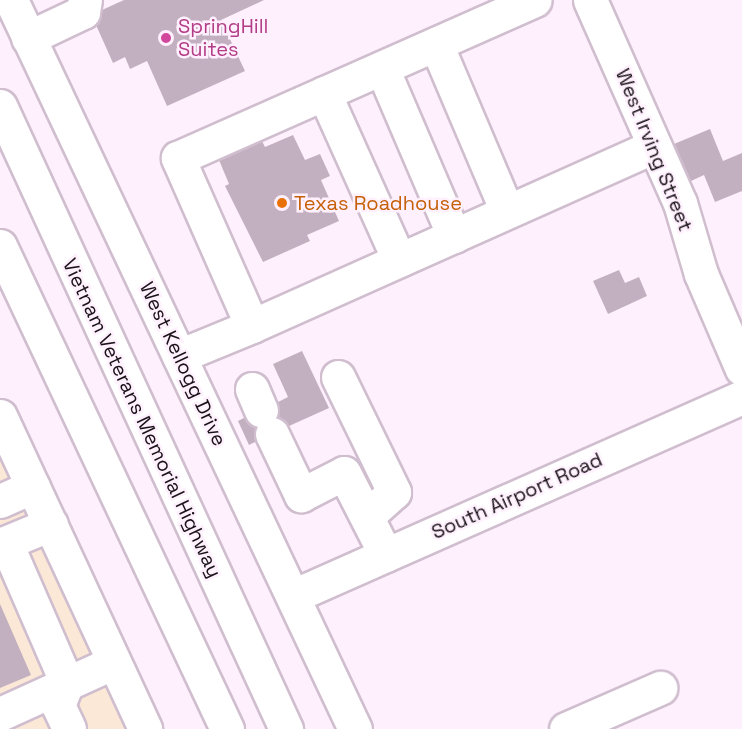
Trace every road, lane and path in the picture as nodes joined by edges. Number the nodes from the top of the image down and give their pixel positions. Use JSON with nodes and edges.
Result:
{"nodes":[{"id":1,"x":11,"y":0,"type":"edge"},
{"id":2,"x":85,"y":0,"type":"edge"},
{"id":3,"x":535,"y":0,"type":"edge"},
{"id":4,"x":590,"y":0,"type":"edge"},
{"id":5,"x":28,"y":38,"type":"junction"},
{"id":6,"x":436,"y":44,"type":"junction"},
{"id":7,"x":382,"y":68,"type":"junction"},
{"id":8,"x":324,"y":93,"type":"junction"},
{"id":9,"x":0,"y":106,"type":"edge"},
{"id":10,"x":654,"y":146,"type":"junction"},
{"id":11,"x":507,"y":212,"type":"junction"},
{"id":12,"x":454,"y":236,"type":"junction"},
{"id":13,"x":0,"y":246,"type":"edge"},
{"id":14,"x":399,"y":260,"type":"junction"},
{"id":15,"x":252,"y":326,"type":"junction"},
{"id":16,"x":179,"y":356,"type":"junction"},
{"id":17,"x":742,"y":369,"type":"edge"},
{"id":18,"x":338,"y":377,"type":"dead end"},
{"id":19,"x":742,"y":397,"type":"edge"},
{"id":20,"x":262,"y":411,"type":"dead end"},
{"id":21,"x":0,"y":416,"type":"edge"},
{"id":22,"x":33,"y":486,"type":"junction"},
{"id":23,"x":0,"y":501,"type":"edge"},
{"id":24,"x":123,"y":507,"type":"junction"},
{"id":25,"x":367,"y":516,"type":"junction"},
{"id":26,"x":51,"y":524,"type":"junction"},
{"id":27,"x":3,"y":544,"type":"edge"},
{"id":28,"x":386,"y":555,"type":"junction"},
{"id":29,"x":293,"y":596,"type":"junction"},
{"id":30,"x":114,"y":662,"type":"junction"},
{"id":31,"x":67,"y":683,"type":"junction"},
{"id":32,"x":660,"y":688,"type":"dead end"},
{"id":33,"x":0,"y":714,"type":"edge"},
{"id":34,"x":69,"y":729,"type":"edge"},
{"id":35,"x":145,"y":729,"type":"edge"},
{"id":36,"x":203,"y":729,"type":"edge"},
{"id":37,"x":227,"y":729,"type":"edge"},
{"id":38,"x":286,"y":729,"type":"edge"},
{"id":39,"x":355,"y":729,"type":"edge"},
{"id":40,"x":566,"y":729,"type":"edge"}],
"edges":[{"from":1,"to":5,"type":"main road","name":"West Kellogg Drive"},
{"from":2,"to":5,"type":"main road"},
{"from":3,"to":6,"type":"main road"},
{"from":4,"to":10,"type":"main road","name":"West Irving Street"},
{"from":5,"to":16,"type":"main road","name":"West Kellogg Drive"},
{"from":6,"to":7,"type":"main road"},
{"from":6,"to":11,"type":"main road"},
{"from":7,"to":8,"type":"main road"},
{"from":7,"to":12,"type":"main road"},
{"from":8,"to":14,"type":"main road"},
{"from":8,"to":15,"type":"main road"},
{"from":9,"to":38,"type":"main road","name":"Vietnam Veterans Memorial Highway"},
{"from":10,"to":11,"type":"main road"},
{"from":10,"to":17,"type":"main road","name":"West Irving Street"},
{"from":11,"to":12,"type":"main road"},
{"from":12,"to":14,"type":"main road"},
{"from":13,"to":24,"type":"main road"},
{"from":14,"to":15,"type":"main road"},
{"from":15,"to":16,"type":"main road"},
{"from":16,"to":29,"type":"main road","name":"West Kellogg Drive"},
{"from":18,"to":25,"type":"main road"},
{"from":19,"to":28,"type":"main road","name":"South Airport Road"},
{"from":20,"to":25,"type":"main road"},
{"from":21,"to":22,"type":"main road"},
{"from":22,"to":23,"type":"main road"},
{"from":22,"to":26,"type":"main road"},
{"from":24,"to":36,"type":"main road"},
{"from":24,"to":37,"type":"main road"},
{"from":25,"to":28,"type":"main road"},
{"from":26,"to":27,"type":"main road"},
{"from":26,"to":30,"type":"main road"},
{"from":27,"to":31,"type":"main road"},
{"from":28,"to":29,"type":"main road","name":"South Airport Road"},
{"from":29,"to":39,"type":"main road","name":"West Kellogg Drive"},
{"from":30,"to":31,"type":"main road"},
{"from":30,"to":35,"type":"main road"},
{"from":31,"to":33,"type":"main road"},
{"from":31,"to":34,"type":"main road"},
{"from":32,"to":40,"type":"main road"}]}
